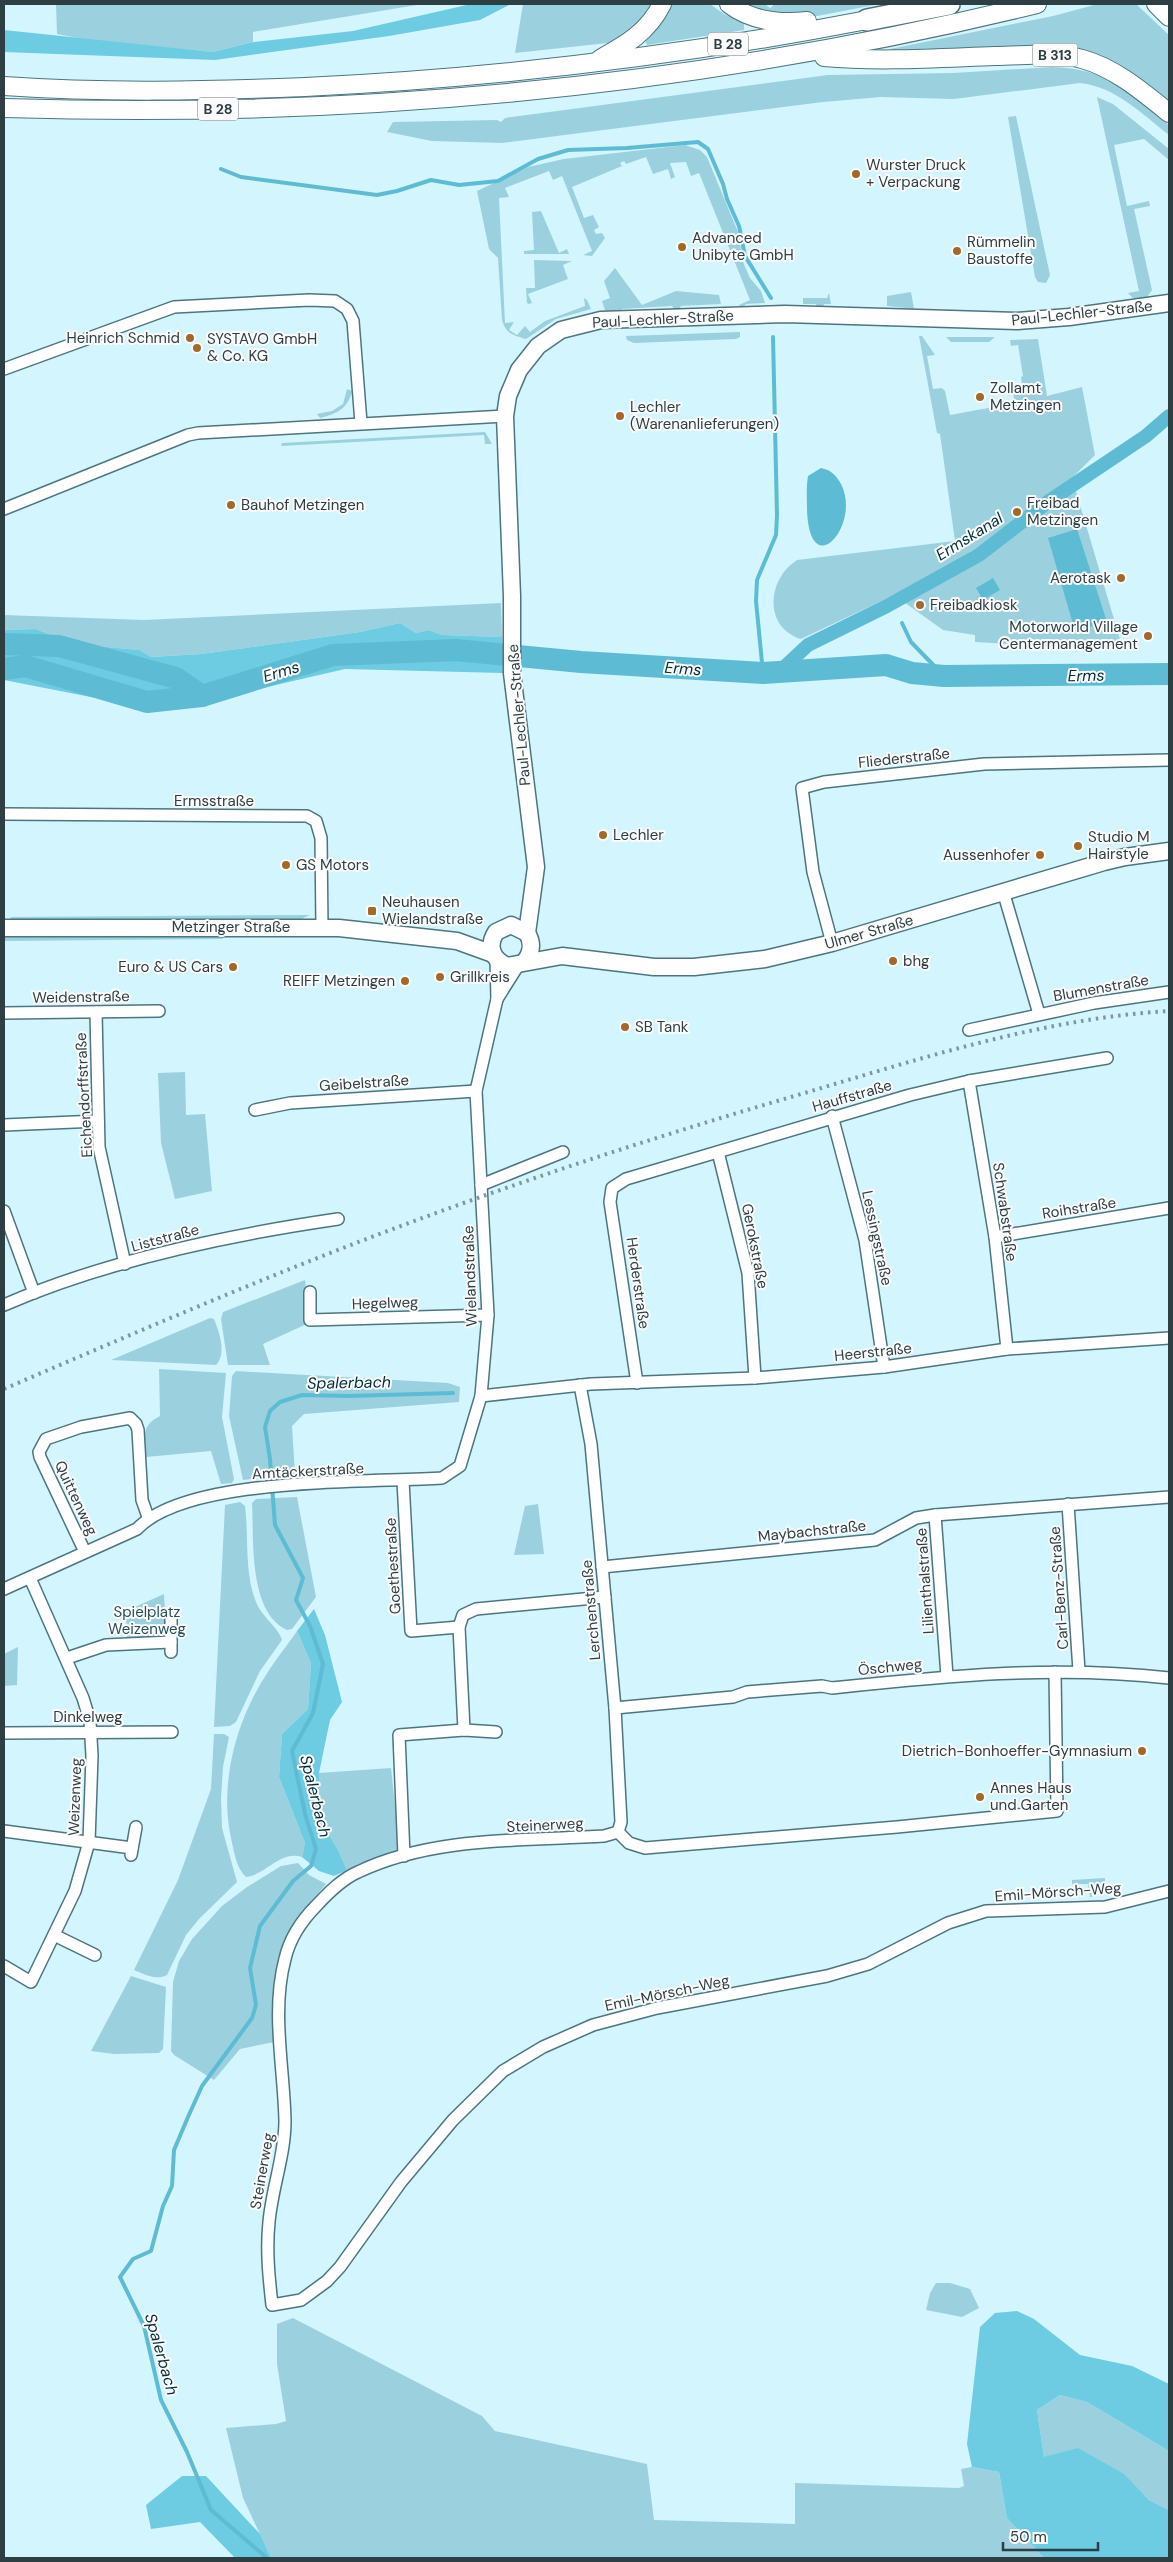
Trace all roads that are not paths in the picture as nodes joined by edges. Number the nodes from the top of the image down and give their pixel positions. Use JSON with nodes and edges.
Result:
{"nodes":[{"id":1,"x":662,"y":4,"type":"edge"},
{"id":2,"x":728,"y":4,"type":"edge"},
{"id":3,"x":949,"y":4,"type":"edge"},
{"id":4,"x":1037,"y":4,"type":"edge"},
{"id":5,"x":867,"y":20,"type":"junction"},
{"id":6,"x":801,"y":54,"type":"junction"},
{"id":7,"x":588,"y":65,"type":"junction"},
{"id":8,"x":4,"y":86,"type":"edge"},
{"id":9,"x":4,"y":108,"type":"edge"},
{"id":10,"x":1169,"y":113,"type":"edge"},
{"id":11,"x":1169,"y":303,"type":"edge"},
{"id":12,"x":4,"y":369,"type":"edge"},
{"id":13,"x":505,"y":416,"type":"junction"},
{"id":14,"x":361,"y":423,"type":"junction"},
{"id":15,"x":4,"y":509,"type":"edge"},
{"id":16,"x":1169,"y":760,"type":"edge"},
{"id":17,"x":4,"y":814,"type":"edge"},
{"id":18,"x":1169,"y":851,"type":"edge"},
{"id":19,"x":1003,"y":891,"type":"junction"},
{"id":20,"x":533,"y":892,"type":"junction"},
{"id":21,"x":4,"y":928,"type":"edge"},
{"id":22,"x":322,"y":928,"type":"junction"},
{"id":23,"x":501,"y":929,"type":"junction"},
{"id":24,"x":529,"y":935,"type":"junction"},
{"id":25,"x":457,"y":940,"type":"junction"},
{"id":26,"x":832,"y":943,"type":"junction"},
{"id":27,"x":494,"y":956,"type":"junction"},
{"id":28,"x":562,"y":956,"type":"junction"},
{"id":29,"x":522,"y":963,"type":"junction"},
{"id":30,"x":1169,"y":992,"type":"edge"},
{"id":31,"x":497,"y":999,"type":"junction"},
{"id":32,"x":160,"y":1011,"type":"dead end"},
{"id":33,"x":96,"y":1012,"type":"junction"},
{"id":34,"x":4,"y":1013,"type":"edge"},
{"id":35,"x":1039,"y":1014,"type":"junction"},
{"id":36,"x":969,"y":1030,"type":"dead end"},
{"id":37,"x":1107,"y":1058,"type":"dead end"},
{"id":38,"x":969,"y":1081,"type":"junction"},
{"id":39,"x":476,"y":1091,"type":"junction"},
{"id":40,"x":255,"y":1110,"type":"dead end"},
{"id":41,"x":832,"y":1116,"type":"junction"},
{"id":42,"x":98,"y":1121,"type":"junction"},
{"id":43,"x":4,"y":1125,"type":"edge"},
{"id":44,"x":563,"y":1152,"type":"dead end"},
{"id":45,"x":718,"y":1152,"type":"junction"},
{"id":46,"x":481,"y":1185,"type":"junction"},
{"id":47,"x":612,"y":1188,"type":"joint"},
{"id":48,"x":1169,"y":1208,"type":"edge"},
{"id":49,"x":4,"y":1211,"type":"edge"},
{"id":50,"x":338,"y":1219,"type":"dead end"},
{"id":51,"x":994,"y":1237,"type":"junction"},
{"id":52,"x":125,"y":1264,"type":"junction"},
{"id":53,"x":34,"y":1292,"type":"junction"},
{"id":54,"x":310,"y":1292,"type":"dead end"},
{"id":55,"x":4,"y":1306,"type":"edge"},
{"id":56,"x":488,"y":1315,"type":"junction"},
{"id":57,"x":1169,"y":1338,"type":"edge"},
{"id":58,"x":1007,"y":1349,"type":"junction"},
{"id":59,"x":884,"y":1367,"type":"junction"},
{"id":60,"x":755,"y":1378,"type":"junction"},
{"id":61,"x":637,"y":1383,"type":"junction"},
{"id":62,"x":580,"y":1385,"type":"junction"},
{"id":63,"x":481,"y":1396,"type":"junction"},
{"id":64,"x":404,"y":1481,"type":"junction"},
{"id":65,"x":1169,"y":1497,"type":"edge"},
{"id":66,"x":1068,"y":1504,"type":"junction"},
{"id":67,"x":935,"y":1515,"type":"junction"},
{"id":68,"x":148,"y":1517,"type":"junction"},
{"id":69,"x":84,"y":1552,"type":"junction"},
{"id":70,"x":602,"y":1567,"type":"junction"},
{"id":71,"x":30,"y":1578,"type":"junction"},
{"id":72,"x":4,"y":1589,"type":"edge"},
{"id":73,"x":605,"y":1597,"type":"junction"},
{"id":74,"x":172,"y":1617,"type":"dead end"},
{"id":75,"x":459,"y":1627,"type":"junction"},
{"id":76,"x":67,"y":1658,"type":"junction"},
{"id":77,"x":1079,"y":1671,"type":"junction"},
{"id":78,"x":1055,"y":1672,"type":"junction"},
{"id":79,"x":947,"y":1676,"type":"junction"},
{"id":80,"x":1169,"y":1678,"type":"edge"},
{"id":81,"x":614,"y":1708,"type":"junction"},
{"id":82,"x":464,"y":1730,"type":"junction"},
{"id":83,"x":91,"y":1732,"type":"junction"},
{"id":84,"x":172,"y":1732,"type":"dead end"},
{"id":85,"x":496,"y":1732,"type":"dead end"},
{"id":86,"x":4,"y":1733,"type":"edge"},
{"id":87,"x":136,"y":1827,"type":"dead end"},
{"id":88,"x":4,"y":1831,"type":"edge"},
{"id":89,"x":618,"y":1832,"type":"junction"},
{"id":90,"x":89,"y":1842,"type":"junction"},
{"id":91,"x":404,"y":1856,"type":"junction"},
{"id":92,"x":1169,"y":1891,"type":"edge"},
{"id":93,"x":54,"y":1935,"type":"junction"},
{"id":94,"x":95,"y":1955,"type":"dead end"},
{"id":95,"x":4,"y":1966,"type":"edge"},
{"id":96,"x":272,"y":2305,"type":"joint"}],
"edges":[{"from":1,"to":7,"type":"main road"},
{"from":2,"to":5,"type":"main road"},
{"from":3,"to":5,"type":"highway","number":"B 28"},
{"from":4,"to":6,"type":"main road","number":"B 28"},
{"from":5,"to":7,"type":"main road","number":"B 28"},
{"from":6,"to":9,"type":"main road","number":"B 28"},
{"from":6,"to":10,"type":"main road","number":"B 313"},
{"from":7,"to":8,"type":"main road","number":"B 28"},
{"from":11,"to":13,"type":"street","name":"Paul-Lechler-Straße"},
{"from":12,"to":14,"type":"street"},
{"from":13,"to":14,"type":"street"},
{"from":13,"to":20,"type":"street","name":"Paul-Lechler-Straße"},
{"from":14,"to":15,"type":"street"},
{"from":16,"to":26,"type":"street","name":"Fliederstraße"},
{"from":17,"to":22,"type":"street","name":"Ermsstraße"},
{"from":18,"to":19,"type":"street","name":"Ulmer Straße"},
{"from":19,"to":26,"type":"street","name":"Ulmer Straße"},
{"from":19,"to":35,"type":"street","name":"Blumenstraße"},
{"from":20,"to":23,"type":"street"},
{"from":20,"to":24,"type":"street","name":"Paul-Lechler-Straße"},
{"from":21,"to":22,"type":"street","name":"Metzinger Straße"},
{"from":22,"to":25,"type":"street","name":"Metzinger Straße"},
{"from":23,"to":24,"type":"street","name":"Ulmer Straße"},
{"from":23,"to":25,"type":"street","name":"Metzinger Straße"},
{"from":23,"to":27,"type":"street"},
{"from":24,"to":28,"type":"street","name":"Ulmer Straße"},
{"from":24,"to":29,"type":"street"},
{"from":25,"to":27,"type":"street","name":"Metzinger Straße"},
{"from":26,"to":28,"type":"street","name":"Ulmer Straße"},
{"from":27,"to":29,"type":"street","name":"Ulmer Straße"},
{"from":27,"to":31,"type":"street","name":"Wielandstraße"},
{"from":28,"to":29,"type":"street","name":"Ulmer Straße"},
{"from":29,"to":31,"type":"street","name":"Wielandstraße"},
{"from":30,"to":35,"type":"street","name":"Blumenstraße"},
{"from":31,"to":39,"type":"street","name":"Wielandstraße"},
{"from":32,"to":33,"type":"street","name":"Weidenstraße"},
{"from":33,"to":34,"type":"street","name":"Weidenstraße"},
{"from":33,"to":42,"type":"street","name":"Eichendorffstraße"},
{"from":35,"to":36,"type":"street","name":"Blumenstraße"},
{"from":37,"to":38,"type":"street","name":"Hauffstraße"},
{"from":38,"to":41,"type":"street","name":"Hauffstraße"},
{"from":38,"to":51,"type":"street","name":"Schwabstraße"},
{"from":39,"to":40,"type":"street","name":"Geibelstraße"},
{"from":39,"to":46,"type":"street","name":"Wielandstraße"},
{"from":41,"to":45,"type":"street","name":"Hauffstraße"},
{"from":41,"to":59,"type":"street","name":"Lessingstraße"},
{"from":42,"to":43,"type":"street"},
{"from":42,"to":52,"type":"street","name":"Eichendorffstraße"},
{"from":44,"to":46,"type":"street"},
{"from":45,"to":47,"type":"street","name":"Hauffstraße"},
{"from":45,"to":60,"type":"street","name":"Gerokstraße"},
{"from":46,"to":56,"type":"street","name":"Wielandstraße"},
{"from":47,"to":61,"type":"street","name":"Herderstraße"},
{"from":48,"to":51,"type":"street","name":"Roihstraße"},
{"from":49,"to":53,"type":"street"},
{"from":50,"to":52,"type":"street","name":"Liststraße"},
{"from":51,"to":58,"type":"street","name":"Schwabstraße"},
{"from":52,"to":53,"type":"street","name":"Liststraße"},
{"from":53,"to":55,"type":"street","name":"Liststraße"},
{"from":54,"to":56,"type":"street","name":"Hegelweg"},
{"from":56,"to":63,"type":"street","name":"Wielandstraße"},
{"from":57,"to":58,"type":"street","name":"Heerstraße"},
{"from":58,"to":59,"type":"street","name":"Heerstraße"},
{"from":59,"to":60,"type":"street","name":"Heerstraße"},
{"from":60,"to":61,"type":"street","name":"Heerstraße"},
{"from":61,"to":62,"type":"street","name":"Heerstraße"},
{"from":62,"to":63,"type":"street"},
{"from":62,"to":70,"type":"street","name":"Lerchenstraße"},
{"from":63,"to":64,"type":"street","name":"Amtäckerstraße"},
{"from":64,"to":68,"type":"street","name":"Amtäckerstraße"},
{"from":64,"to":75,"type":"street","name":"Goethestraße"},
{"from":65,"to":66,"type":"street","name":"Maybachstraße"},
{"from":66,"to":67,"type":"street","name":"Maybachstraße"},
{"from":66,"to":77,"type":"street","name":"Carl-Benz-Straße"},
{"from":67,"to":70,"type":"street","name":"Maybachstraße"},
{"from":67,"to":79,"type":"street","name":"Lilienthalstraße"},
{"from":68,"to":69,"type":"street","name":"Amtäckerstraße"},
{"from":68,"to":69,"type":"street","name":"Quittenweg"},
{"from":69,"to":71,"type":"street","name":"Amtäckerstraße"},
{"from":70,"to":73,"type":"street","name":"Lerchenstraße"},
{"from":71,"to":72,"type":"street","name":"Amtäckerstraße"},
{"from":71,"to":76,"type":"street","name":"Weizenweg"},
{"from":73,"to":75,"type":"street"},
{"from":73,"to":81,"type":"street","name":"Lerchenstraße"},
{"from":74,"to":76,"type":"street"},
{"from":75,"to":82,"type":"street"},
{"from":76,"to":83,"type":"street","name":"Weizenweg"},
{"from":77,"to":78,"type":"street","name":"Öschweg"},
{"from":77,"to":80,"type":"street","name":"Öschweg"},
{"from":78,"to":79,"type":"street","name":"Öschweg"},
{"from":78,"to":89,"type":"street"},
{"from":79,"to":81,"type":"street","name":"Öschweg"},
{"from":81,"to":89,"type":"street","name":"Lerchenstraße"},
{"from":82,"to":85,"type":"street"},
{"from":82,"to":91,"type":"street"},
{"from":83,"to":84,"type":"street","name":"Dinkelweg"},
{"from":83,"to":86,"type":"street","name":"Dinkelweg"},
{"from":83,"to":90,"type":"street","name":"Weizenweg"},
{"from":87,"to":90,"type":"street"},
{"from":88,"to":90,"type":"street"},
{"from":89,"to":91,"type":"street","name":"Steinerweg"},
{"from":90,"to":93,"type":"street","name":"Weizenweg"},
{"from":91,"to":96,"type":"street","name":"Steinerweg"},
{"from":92,"to":96,"type":"street","name":"Emil-Mörsch-Weg"},
{"from":93,"to":94,"type":"street"},
{"from":93,"to":95,"type":"street","name":"Weizenweg"}]}
